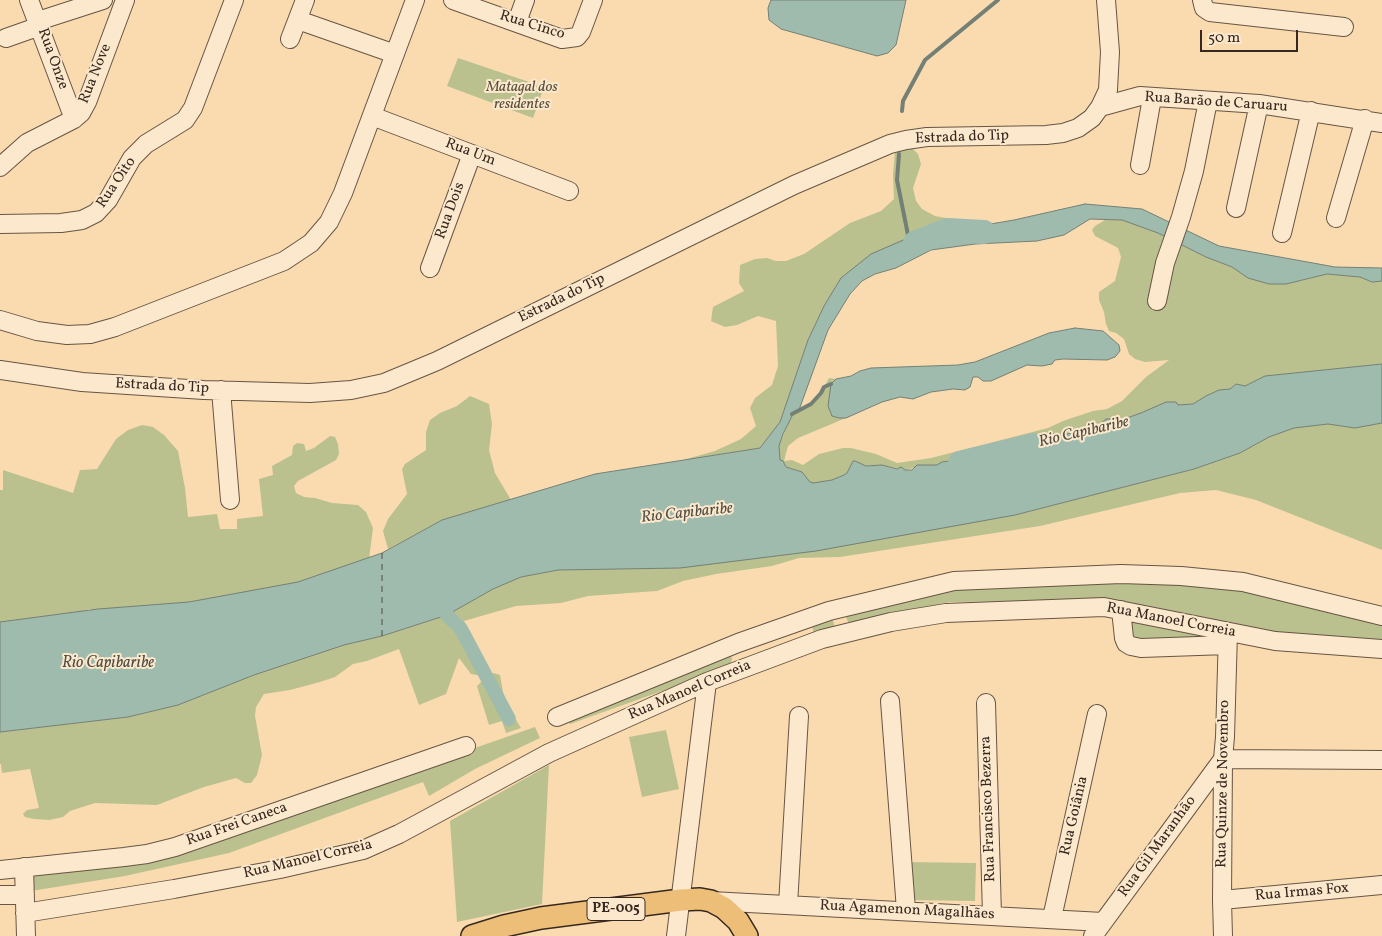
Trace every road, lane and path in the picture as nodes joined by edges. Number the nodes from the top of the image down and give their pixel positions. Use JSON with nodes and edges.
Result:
{"nodes":[{"id":1,"x":29,"y":0,"type":"edge"},
{"id":2,"x":103,"y":0,"type":"edge"},
{"id":3,"x":125,"y":0,"type":"edge"},
{"id":4,"x":234,"y":0,"type":"edge"},
{"id":5,"x":306,"y":0,"type":"edge"},
{"id":6,"x":415,"y":0,"type":"edge"},
{"id":7,"x":453,"y":0,"type":"edge"},
{"id":8,"x":525,"y":0,"type":"edge"},
{"id":9,"x":593,"y":0,"type":"edge"},
{"id":10,"x":1106,"y":0,"type":"edge"},
{"id":11,"x":1202,"y":0,"type":"edge"},
{"id":12,"x":298,"y":20,"type":"junction"},
{"id":13,"x":517,"y":22,"type":"junction"},
{"id":14,"x":39,"y":23,"type":"junction"},
{"id":15,"x":1344,"y":27,"type":"dead end"},
{"id":16,"x":6,"y":38,"type":"dead end"},
{"id":17,"x":290,"y":39,"type":"dead end"},
{"id":18,"x":395,"y":54,"type":"junction"},
{"id":19,"x":1108,"y":90,"type":"junction"},
{"id":20,"x":1146,"y":97,"type":"junction"},
{"id":21,"x":1208,"y":101,"type":"junction"},
{"id":22,"x":1259,"y":104,"type":"junction"},
{"id":23,"x":1100,"y":107,"type":"junction"},
{"id":24,"x":1311,"y":112,"type":"junction"},
{"id":25,"x":372,"y":116,"type":"junction"},
{"id":26,"x":74,"y":119,"type":"junction"},
{"id":27,"x":1365,"y":119,"type":"junction"},
{"id":28,"x":1382,"y":123,"type":"edge"},
{"id":29,"x":472,"y":154,"type":"junction"},
{"id":30,"x":1140,"y":165,"type":"dead end"},
{"id":31,"x":0,"y":167,"type":"edge"},
{"id":32,"x":569,"y":191,"type":"dead end"},
{"id":33,"x":1236,"y":208,"type":"dead end"},
{"id":34,"x":1336,"y":218,"type":"dead end"},
{"id":35,"x":0,"y":224,"type":"edge"},
{"id":36,"x":1282,"y":233,"type":"dead end"},
{"id":37,"x":430,"y":268,"type":"dead end"},
{"id":38,"x":1157,"y":301,"type":"dead end"},
{"id":39,"x":0,"y":320,"type":"edge"},
{"id":40,"x":0,"y":370,"type":"edge"},
{"id":41,"x":221,"y":390,"type":"junction"},
{"id":42,"x":230,"y":500,"type":"dead end"},
{"id":43,"x":1121,"y":610,"type":"junction"},
{"id":44,"x":1382,"y":616,"type":"edge"},
{"id":45,"x":1227,"y":638,"type":"junction"},
{"id":46,"x":1382,"y":649,"type":"edge"},
{"id":47,"x":707,"y":682,"type":"junction"},
{"id":48,"x":890,"y":702,"type":"dead end"},
{"id":49,"x":986,"y":703,"type":"dead end"},
{"id":50,"x":1097,"y":714,"type":"dead end"},
{"id":51,"x":799,"y":716,"type":"dead end"},
{"id":52,"x":557,"y":717,"type":"dead end"},
{"id":53,"x":466,"y":746,"type":"dead end"},
{"id":54,"x":1223,"y":759,"type":"junction"},
{"id":55,"x":1382,"y":760,"type":"edge"},
{"id":56,"x":24,"y":866,"type":"junction"},
{"id":57,"x":0,"y":870,"type":"edge"},
{"id":58,"x":1382,"y":885,"type":"edge"},
{"id":59,"x":0,"y":895,"type":"edge"},
{"id":60,"x":681,"y":900,"type":"junction"},
{"id":61,"x":1222,"y":900,"type":"junction"},
{"id":62,"x":711,"y":901,"type":"junction"},
{"id":63,"x":25,"y":904,"type":"junction"},
{"id":64,"x":788,"y":905,"type":"junction"},
{"id":65,"x":906,"y":910,"type":"junction"},
{"id":66,"x":992,"y":916,"type":"junction"},
{"id":67,"x":1052,"y":918,"type":"junction"},
{"id":68,"x":1098,"y":929,"type":"edge"},
{"id":69,"x":26,"y":936,"type":"edge"},
{"id":70,"x":472,"y":936,"type":"edge"},
{"id":71,"x":676,"y":936,"type":"edge"},
{"id":72,"x":747,"y":936,"type":"edge"},
{"id":73,"x":1223,"y":936,"type":"edge"}],
"edges":[{"from":1,"to":14,"type":"street","name":"Rua Onze"},
{"from":2,"to":14,"type":"street"},
{"from":3,"to":26,"type":"street","name":"Rua Nove"},
{"from":4,"to":35,"type":"street","name":"Rua Oito"},
{"from":5,"to":12,"type":"street"},
{"from":6,"to":18,"type":"street"},
{"from":7,"to":13,"type":"street","name":"Rua Cinco"},
{"from":8,"to":13,"type":"street"},
{"from":9,"to":13,"type":"street","name":"Rua Cinco"},
{"from":10,"to":19,"type":"street"},
{"from":11,"to":15,"type":"street"},
{"from":12,"to":17,"type":"street"},
{"from":12,"to":18,"type":"street"},
{"from":14,"to":16,"type":"street"},
{"from":14,"to":26,"type":"street","name":"Rua Onze"},
{"from":18,"to":25,"type":"street"},
{"from":19,"to":20,"type":"street"},
{"from":19,"to":23,"type":"street"},
{"from":20,"to":21,"type":"street","name":"Rua Barão de Caruaru"},
{"from":20,"to":23,"type":"street","name":"Rua Barão de Caruaru"},
{"from":20,"to":30,"type":"street"},
{"from":21,"to":22,"type":"street","name":"Rua Barão de Caruaru"},
{"from":21,"to":38,"type":"street"},
{"from":22,"to":24,"type":"street","name":"Rua Barão de Caruaru"},
{"from":22,"to":33,"type":"street"},
{"from":23,"to":41,"type":"street","name":"Estrada do Tip"},
{"from":24,"to":27,"type":"street","name":"Rua Barão de Caruaru"},
{"from":24,"to":36,"type":"street"},
{"from":25,"to":29,"type":"street","name":"Rua Um"},
{"from":25,"to":39,"type":"street"},
{"from":26,"to":31,"type":"street","name":"Rua Nove"},
{"from":27,"to":28,"type":"street","name":"Rua Barão de Caruaru"},
{"from":27,"to":34,"type":"street"},
{"from":29,"to":32,"type":"street","name":"Rua Um"},
{"from":29,"to":37,"type":"street","name":"Rua Dois"},
{"from":40,"to":41,"type":"street","name":"Estrada do Tip"},
{"from":41,"to":42,"type":"street"},
{"from":43,"to":45,"type":"street","name":"Rua Manoel Correia"},
{"from":43,"to":45,"type":"street"},
{"from":43,"to":47,"type":"street","name":"Rua Manoel Correia"},
{"from":44,"to":52,"type":"street"},
{"from":45,"to":46,"type":"street","name":"Rua Manoel Correia"},
{"from":45,"to":54,"type":"street","name":"Rua Quinze de Novembro"},
{"from":47,"to":60,"type":"street"},
{"from":47,"to":63,"type":"street","name":"Rua Manoel Correia"},
{"from":48,"to":65,"type":"street"},
{"from":49,"to":66,"type":"street","name":"Rua Francisco Bezerra"},
{"from":50,"to":67,"type":"street","name":"Rua Goiânia"},
{"from":51,"to":64,"type":"street"},
{"from":53,"to":56,"type":"street","name":"Rua Frei Caneca"},
{"from":54,"to":55,"type":"street"},
{"from":54,"to":61,"type":"street","name":"Rua Quinze de Novembro"},
{"from":54,"to":68,"type":"street","name":"Rua Gil Maranhão"},
{"from":56,"to":57,"type":"street","name":"Rua Frei Caneca"},
{"from":56,"to":63,"type":"street"},
{"from":58,"to":61,"type":"street","name":"Rua Irmas Fox"},
{"from":59,"to":63,"type":"street"},
{"from":60,"to":62,"type":"main road","number":"PE-005"},
{"from":60,"to":70,"type":"main road","number":"PE-005"},
{"from":60,"to":71,"type":"street"},
{"from":61,"to":73,"type":"street","name":"Rua Quinze de Novembro"},
{"from":62,"to":64,"type":"street","name":"Rua Agamenon Magalhães"},
{"from":62,"to":72,"type":"main road"},
{"from":63,"to":69,"type":"street"},
{"from":64,"to":65,"type":"street","name":"Rua Agamenon Magalhães"},
{"from":65,"to":66,"type":"street","name":"Rua Agamenon Magalhães"},
{"from":66,"to":67,"type":"street","name":"Rua Agamenon Magalhães"},
{"from":67,"to":68,"type":"street","name":"Rua Agamenon Magalhães"}]}
